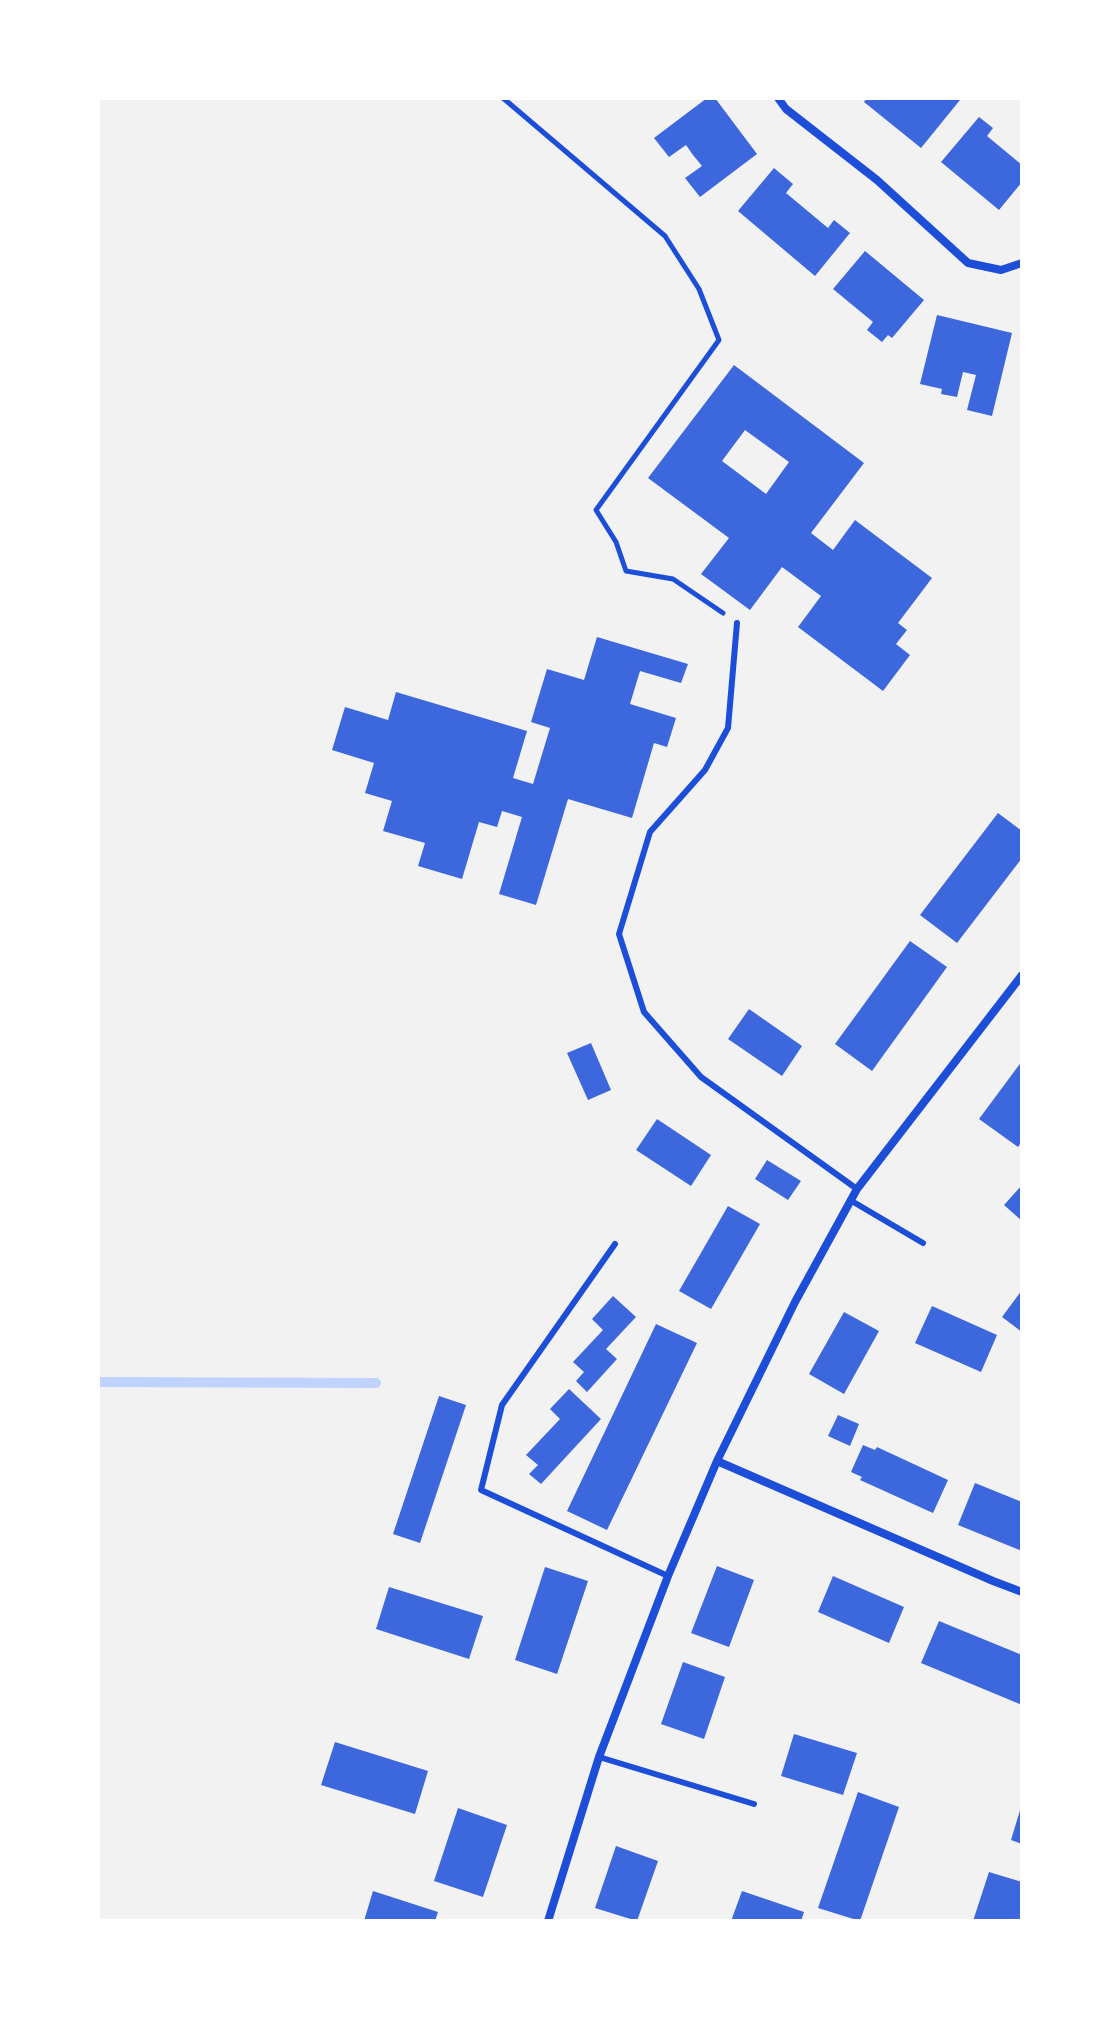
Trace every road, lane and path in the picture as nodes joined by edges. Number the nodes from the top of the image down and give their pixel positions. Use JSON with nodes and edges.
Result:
{"nodes":[{"id":1,"x":503,"y":98,"type":"edge"},
{"id":2,"x":778,"y":98,"type":"edge"},
{"id":3,"x":1022,"y":263,"type":"edge"},
{"id":4,"x":737,"y":623,"type":"joint"},
{"id":5,"x":1022,"y":975,"type":"edge"},
{"id":6,"x":857,"y":1189,"type":"junction"},
{"id":7,"x":850,"y":1200,"type":"junction"},
{"id":8,"x":923,"y":1243,"type":"dead end"},
{"id":9,"x":615,"y":1244,"type":"dead end"},
{"id":10,"x":717,"y":1461,"type":"junction"},
{"id":11,"x":668,"y":1576,"type":"junction"},
{"id":12,"x":1022,"y":1592,"type":"edge"},
{"id":13,"x":599,"y":1757,"type":"junction"},
{"id":14,"x":754,"y":1804,"type":"dead end"},
{"id":15,"x":548,"y":1921,"type":"edge"}],
"edges":[{"from":1,"to":4,"type":"path"},
{"from":2,"to":3,"type":"street"},
{"from":4,"to":6,"type":"lane"},
{"from":5,"to":6,"type":"street"},
{"from":6,"to":7,"type":"street"},
{"from":7,"to":8,"type":"lane"},
{"from":7,"to":10,"type":"street"},
{"from":9,"to":11,"type":"lane"},
{"from":10,"to":11,"type":"street"},
{"from":10,"to":12,"type":"street"},
{"from":11,"to":13,"type":"street"},
{"from":13,"to":14,"type":"lane"},
{"from":13,"to":15,"type":"street"}]}
